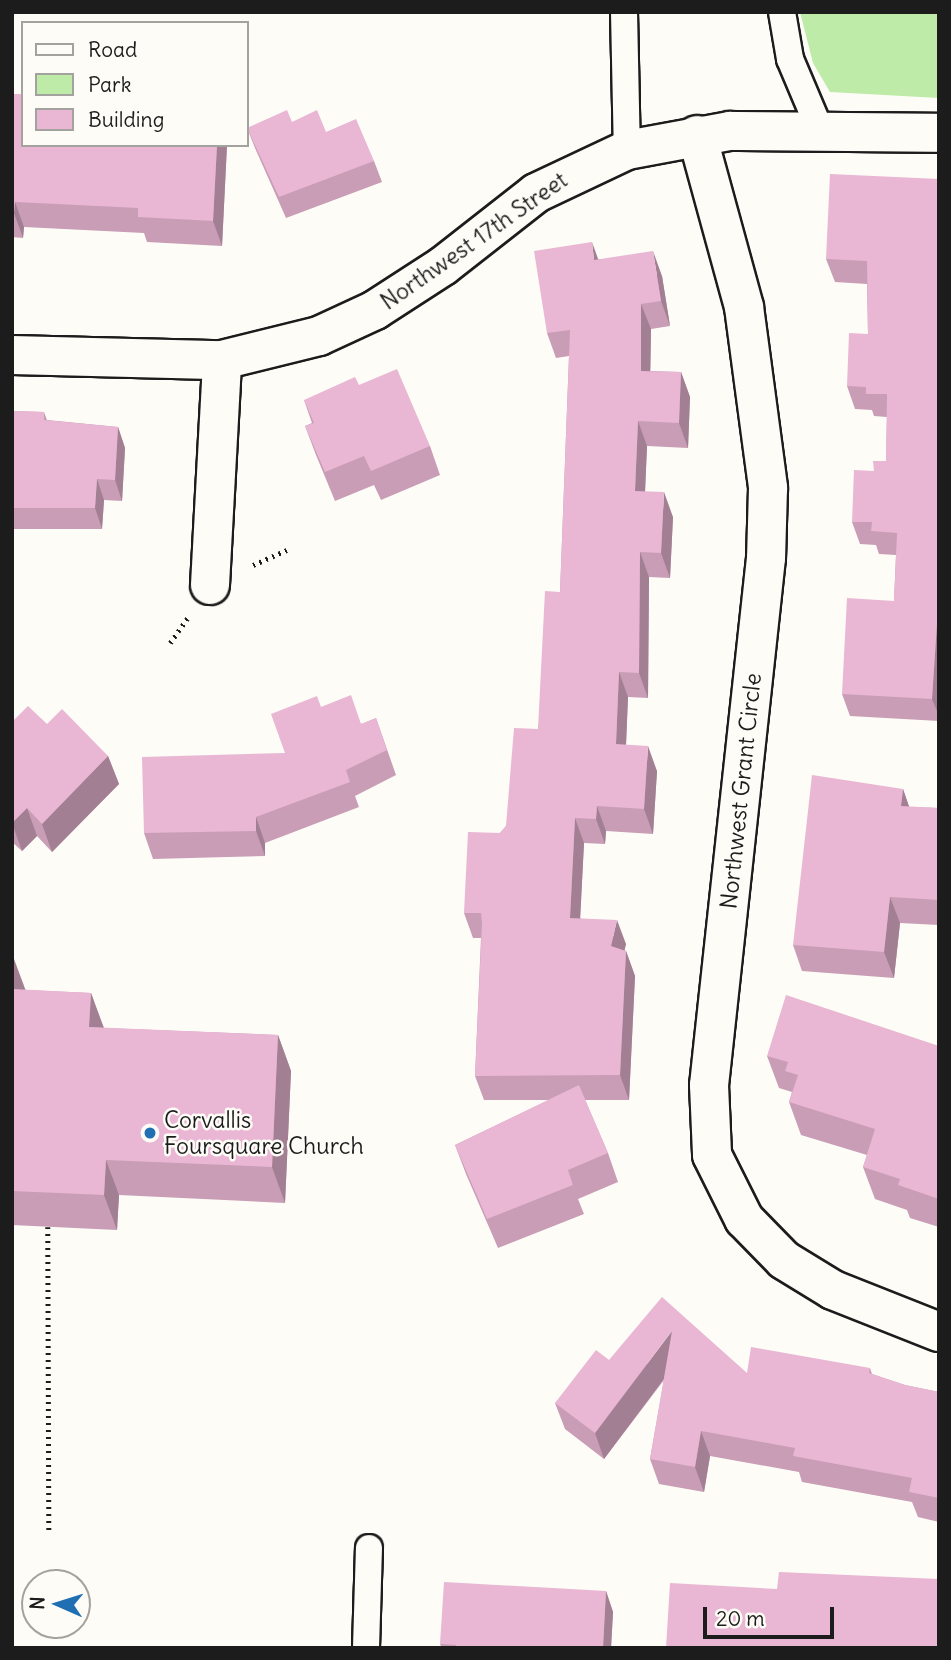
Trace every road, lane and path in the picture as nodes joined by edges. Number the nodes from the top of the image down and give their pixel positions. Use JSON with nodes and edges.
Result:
{"nodes":[{"id":1,"x":624,"y":12,"type":"edge"},
{"id":2,"x":782,"y":12,"type":"edge"},
{"id":3,"x":820,"y":130,"type":"junction"},
{"id":4,"x":939,"y":133,"type":"edge"},
{"id":5,"x":697,"y":135,"type":"junction"},
{"id":6,"x":627,"y":150,"type":"junction"},
{"id":7,"x":12,"y":355,"type":"edge"},
{"id":8,"x":222,"y":360,"type":"junction"},
{"id":9,"x":210,"y":585,"type":"dead end"},
{"id":10,"x":48,"y":1227,"type":"edge"},
{"id":11,"x":939,"y":1332,"type":"edge"},
{"id":12,"x":49,"y":1532,"type":"dead end"},
{"id":13,"x":369,"y":1548,"type":"dead end"},
{"id":14,"x":366,"y":1648,"type":"edge"}],
"edges":[{"from":1,"to":6,"type":"lane"},
{"from":2,"to":3,"type":"lane"},
{"from":3,"to":4,"type":"street","name":"Northwest 17th Street"},
{"from":3,"to":5,"type":"street","name":"Northwest 17th Street"},
{"from":5,"to":6,"type":"street","name":"Northwest 17th Street"},
{"from":5,"to":11,"type":"street","name":"Northwest Grant Circle"},
{"from":6,"to":8,"type":"street","name":"Northwest 17th Street"},
{"from":7,"to":8,"type":"street","name":"Northwest 17th Street"},
{"from":8,"to":9,"type":"street"},
{"from":10,"to":12,"type":"path"},
{"from":13,"to":14,"type":"lane"}]}
